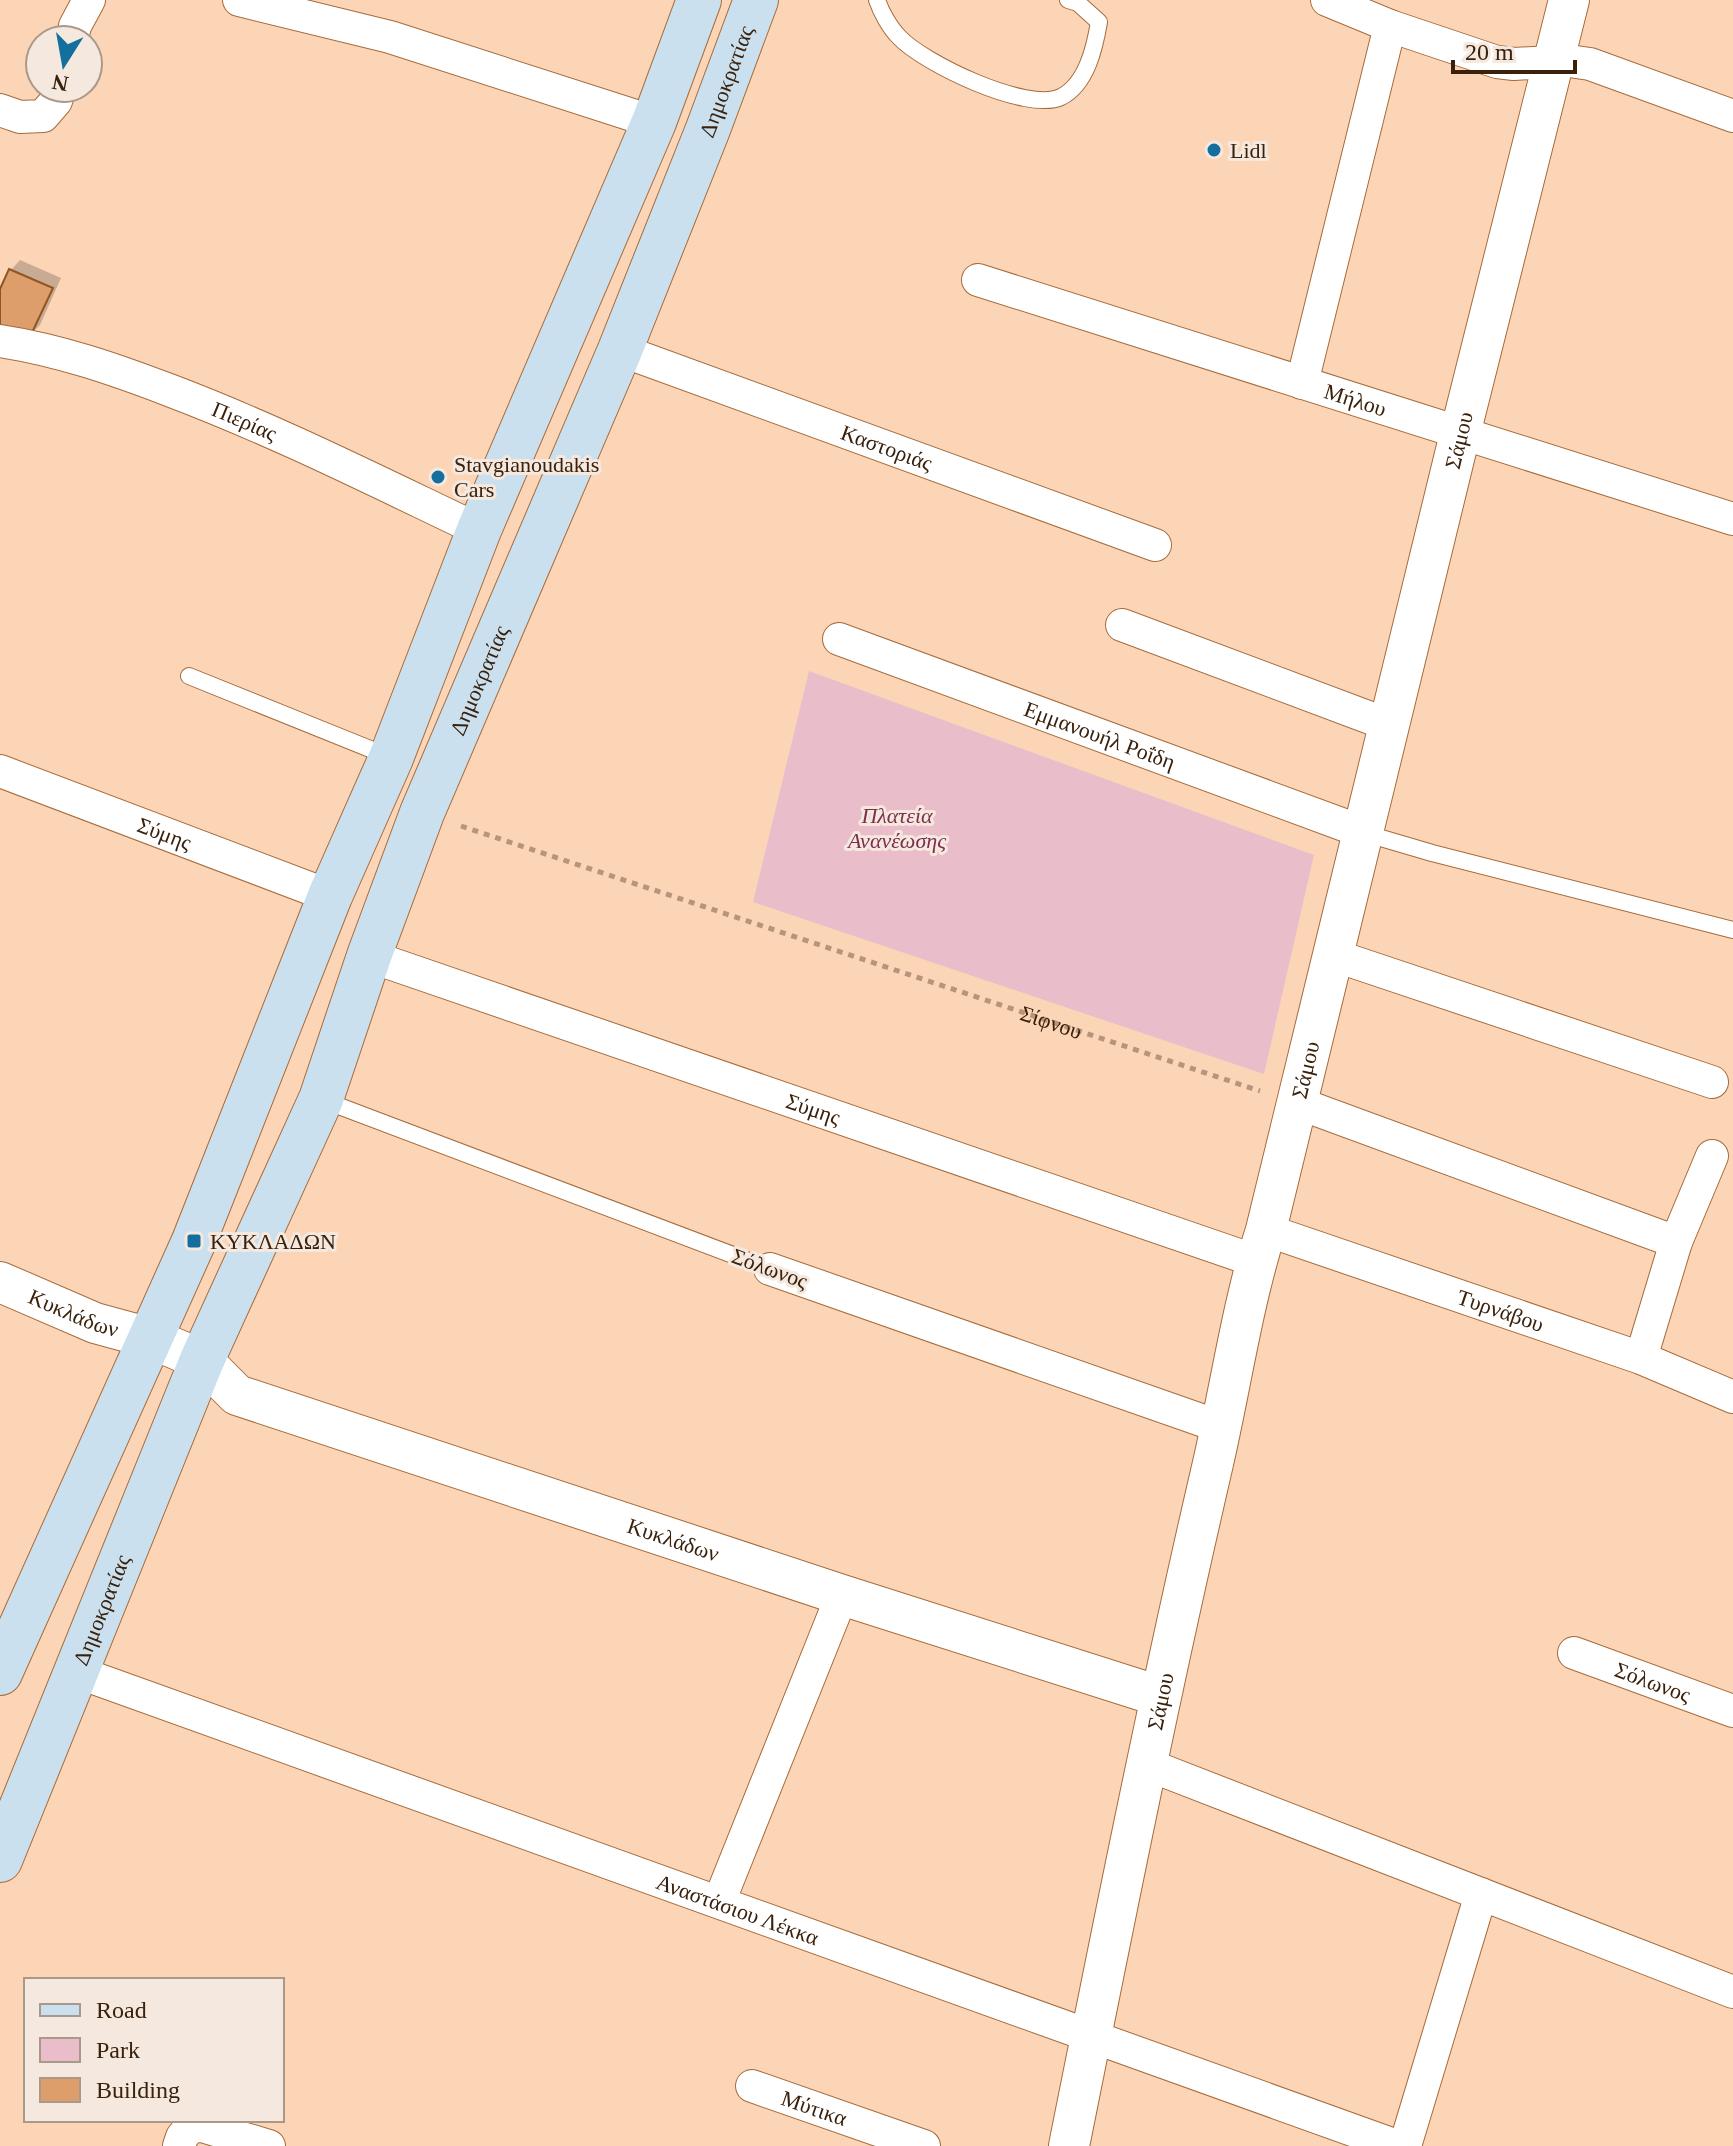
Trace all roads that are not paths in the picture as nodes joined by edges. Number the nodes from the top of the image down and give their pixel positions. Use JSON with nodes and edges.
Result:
{"nodes":[{"id":1,"x":89,"y":0,"type":"edge"},
{"id":2,"x":239,"y":0,"type":"edge"},
{"id":3,"x":699,"y":0,"type":"edge"},
{"id":4,"x":756,"y":0,"type":"edge"},
{"id":5,"x":877,"y":0,"type":"edge"},
{"id":6,"x":1068,"y":0,"type":"edge"},
{"id":7,"x":1327,"y":0,"type":"edge"},
{"id":8,"x":1569,"y":0,"type":"edge"},
{"id":9,"x":76,"y":24,"type":"edge"},
{"id":10,"x":1390,"y":26,"type":"junction"},
{"id":11,"x":1555,"y":61,"type":"junction"},
{"id":12,"x":53,"y":104,"type":"edge"},
{"id":13,"x":10,"y":113,"type":"edge"},
{"id":14,"x":1733,"y":116,"type":"edge"},
{"id":15,"x":654,"y":122,"type":"junction"},
{"id":16,"x":978,"y":280,"type":"dead end"},
{"id":17,"x":0,"y":341,"type":"edge"},
{"id":18,"x":620,"y":350,"type":"junction"},
{"id":19,"x":1302,"y":383,"type":"junction"},
{"id":20,"x":1460,"y":434,"type":"junction"},
{"id":21,"x":1733,"y":519,"type":"edge"},
{"id":22,"x":479,"y":530,"type":"junction"},
{"id":23,"x":1155,"y":545,"type":"dead end"},
{"id":24,"x":1122,"y":625,"type":"dead end"},
{"id":25,"x":839,"y":639,"type":"dead end"},
{"id":26,"x":189,"y":676,"type":"dead end"},
{"id":27,"x":1389,"y":725,"type":"junction"},
{"id":28,"x":391,"y":758,"type":"junction"},
{"id":29,"x":0,"y":771,"type":"edge"},
{"id":30,"x":1363,"y":832,"type":"junction"},
{"id":31,"x":330,"y":896,"type":"junction"},
{"id":32,"x":1733,"y":930,"type":"edge"},
{"id":33,"x":1333,"y":955,"type":"junction"},
{"id":34,"x":369,"y":956,"type":"junction"},
{"id":35,"x":1712,"y":1082,"type":"dead end"},
{"id":36,"x":321,"y":1099,"type":"junction"},
{"id":37,"x":1295,"y":1102,"type":"junction"},
{"id":38,"x":1712,"y":1156,"type":"dead end"},
{"id":39,"x":1676,"y":1242,"type":"junction"},
{"id":40,"x":1261,"y":1246,"type":"junction"},
{"id":41,"x":770,"y":1269,"type":"joint"},
{"id":42,"x":0,"y":1282,"type":"edge"},
{"id":43,"x":150,"y":1338,"type":"junction"},
{"id":44,"x":1641,"y":1358,"type":"junction"},
{"id":45,"x":202,"y":1360,"type":"junction"},
{"id":46,"x":1733,"y":1397,"type":"edge"},
{"id":47,"x":1221,"y":1427,"type":"junction"},
{"id":48,"x":842,"y":1595,"type":"junction"},
{"id":49,"x":1574,"y":1653,"type":"dead end"},
{"id":50,"x":77,"y":1672,"type":"junction"},
{"id":51,"x":0,"y":1673,"type":"edge"},
{"id":52,"x":1159,"y":1696,"type":"junction"},
{"id":53,"x":1733,"y":1711,"type":"edge"},
{"id":54,"x":1146,"y":1764,"type":"junction"},
{"id":55,"x":0,"y":1860,"type":"edge"},
{"id":56,"x":1481,"y":1894,"type":"junction"},
{"id":57,"x":719,"y":1902,"type":"junction"},
{"id":58,"x":1733,"y":1992,"type":"edge"},
{"id":59,"x":1090,"y":2035,"type":"junction"},
{"id":60,"x":752,"y":2086,"type":"dead end"},
{"id":61,"x":179,"y":2146,"type":"edge"},
{"id":62,"x":269,"y":2146,"type":"edge"},
{"id":63,"x":924,"y":2146,"type":"edge"},
{"id":64,"x":1069,"y":2146,"type":"edge"},
{"id":65,"x":1397,"y":2146,"type":"edge"},
{"id":66,"x":1405,"y":2146,"type":"edge"}],
"edges":[{"from":1,"to":9,"type":"street"},
{"from":2,"to":15,"type":"street"},
{"from":3,"to":15,"type":"main road"},
{"from":4,"to":18,"type":"main road","name":"Δημοκρατίας"},
{"from":5,"to":6,"type":"lane"},
{"from":7,"to":10,"type":"street"},
{"from":8,"to":11,"type":"street","name":"Σάμου"},
{"from":10,"to":11,"type":"street"},
{"from":10,"to":19,"type":"street"},
{"from":11,"to":14,"type":"street"},
{"from":11,"to":20,"type":"street","name":"Σάμου"},
{"from":12,"to":13,"type":"street"},
{"from":15,"to":22,"type":"main road"},
{"from":16,"to":19,"type":"street","name":"Μήλου"},
{"from":17,"to":22,"type":"street","name":"Πιερίας"},
{"from":18,"to":23,"type":"street","name":"Καστοριάς"},
{"from":18,"to":34,"type":"main road","name":"Δημοκρατίας"},
{"from":19,"to":20,"type":"street","name":"Μήλου"},
{"from":20,"to":21,"type":"street","name":"Μήλου"},
{"from":20,"to":27,"type":"street","name":"Σάμου"},
{"from":22,"to":28,"type":"main road"},
{"from":24,"to":27,"type":"street"},
{"from":25,"to":30,"type":"street","name":"Εμμανουήλ Ροΐδη"},
{"from":26,"to":28,"type":"lane"},
{"from":27,"to":30,"type":"street","name":"Σάμου"},
{"from":28,"to":31,"type":"main road"},
{"from":29,"to":31,"type":"street","name":"Σύμης"},
{"from":30,"to":32,"type":"lane"},
{"from":30,"to":33,"type":"street","name":"Σάμου"},
{"from":31,"to":43,"type":"main road"},
{"from":33,"to":35,"type":"street"},
{"from":33,"to":37,"type":"street","name":"Σάμου"},
{"from":34,"to":36,"type":"main road","name":"Δημοκρατίας"},
{"from":34,"to":40,"type":"street","name":"Σύμης"},
{"from":36,"to":41,"type":"lane","name":"Σόλωνος"},
{"from":36,"to":45,"type":"main road","name":"Δημοκρατίας"},
{"from":37,"to":39,"type":"street"},
{"from":37,"to":40,"type":"street","name":"Σάμου"},
{"from":38,"to":39,"type":"street"},
{"from":39,"to":44,"type":"street"},
{"from":40,"to":44,"type":"street","name":"Τυρνάβου"},
{"from":40,"to":47,"type":"street","name":"Σάμου"},
{"from":41,"to":47,"type":"street","name":"Σόλωνος"},
{"from":42,"to":43,"type":"street","name":"Κυκλάδων"},
{"from":43,"to":45,"type":"street"},
{"from":43,"to":51,"type":"main road"},
{"from":44,"to":46,"type":"street","name":"Τυρνάβου"},
{"from":45,"to":48,"type":"street","name":"Κυκλάδων"},
{"from":45,"to":50,"type":"main road","name":"Δημοκρατίας"},
{"from":47,"to":52,"type":"street","name":"Σάμου"},
{"from":48,"to":52,"type":"street","name":"Κυκλάδων"},
{"from":48,"to":57,"type":"street"},
{"from":49,"to":53,"type":"street","name":"Σόλωνος"},
{"from":50,"to":55,"type":"main road","name":"Δημοκρατίας"},
{"from":50,"to":57,"type":"street","name":"Αναστάσιου Λέκκα"},
{"from":52,"to":54,"type":"street","name":"Σάμου"},
{"from":54,"to":56,"type":"street"},
{"from":54,"to":59,"type":"street","name":"Σάμου"},
{"from":56,"to":58,"type":"street"},
{"from":56,"to":66,"type":"street"},
{"from":57,"to":59,"type":"street","name":"Αναστάσιου Λέκκα"},
{"from":59,"to":64,"type":"street","name":"Σάμου"},
{"from":59,"to":65,"type":"street","name":"Αναστάσιου Λέκκα"},
{"from":60,"to":63,"type":"street","name":"Μύτικα"},
{"from":61,"to":62,"type":"street"}]}
